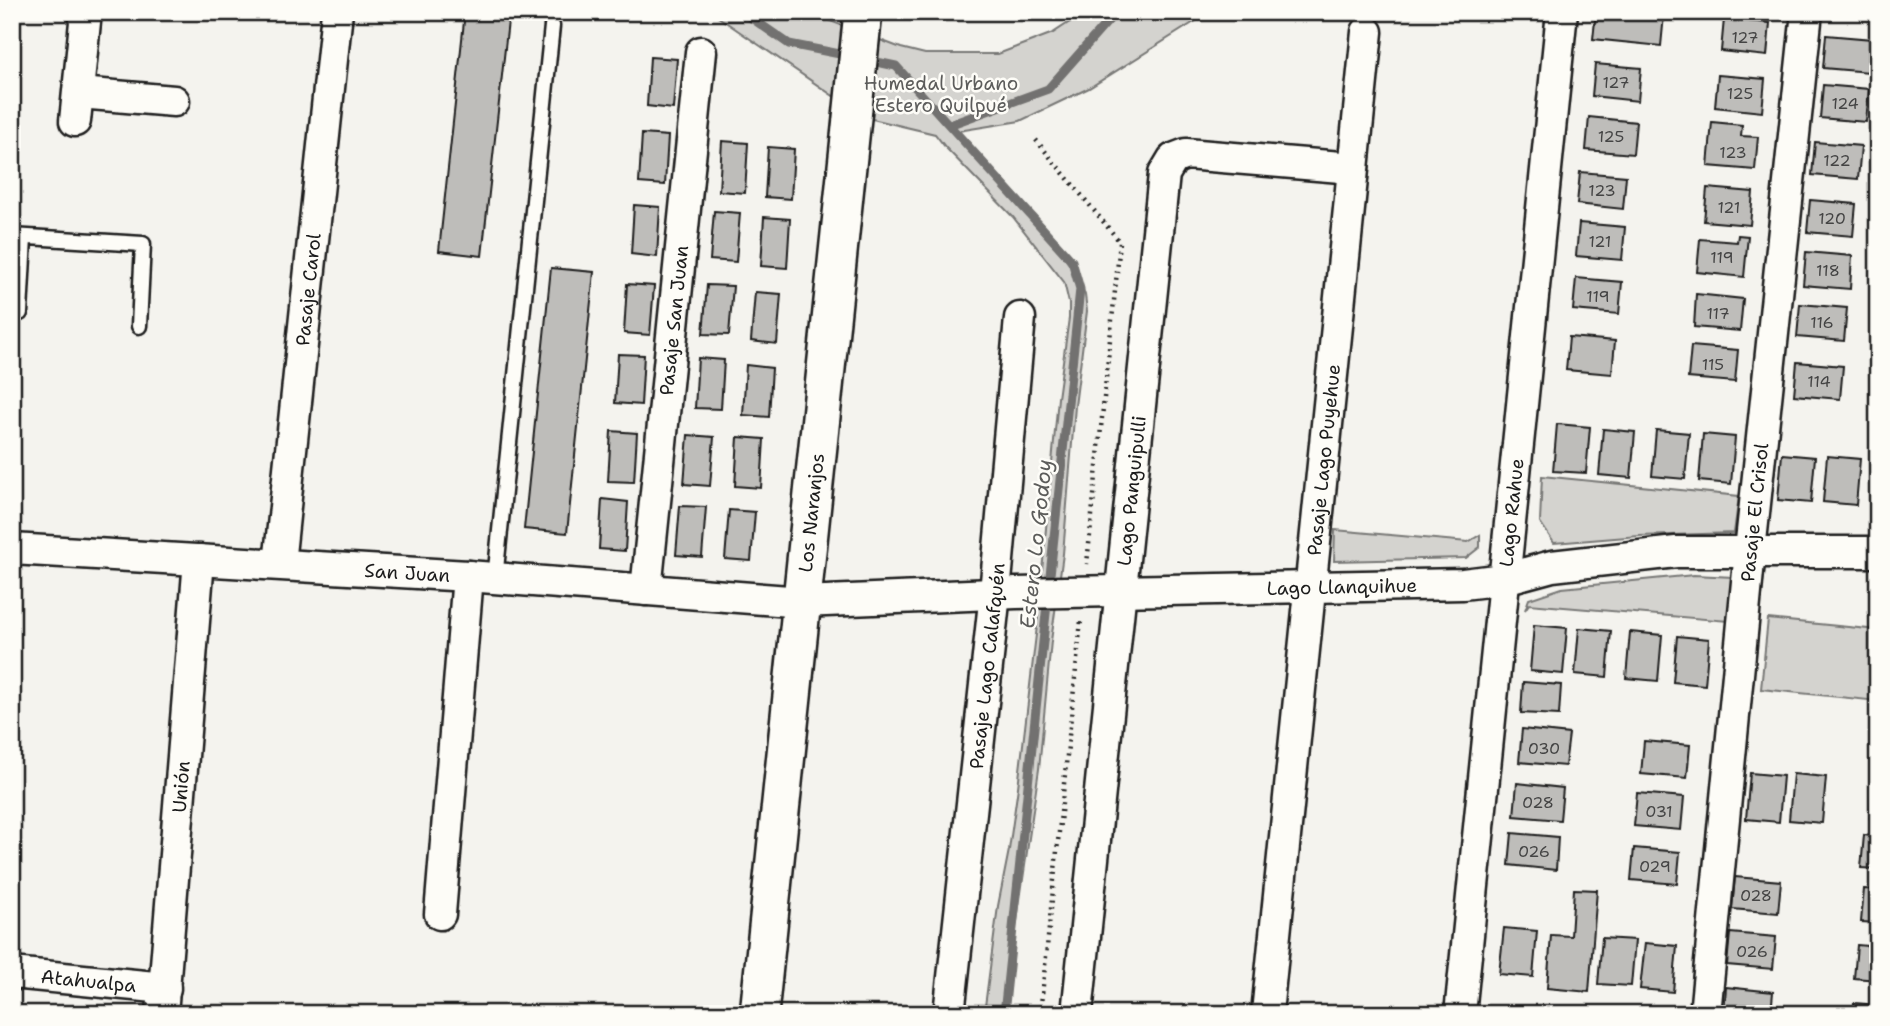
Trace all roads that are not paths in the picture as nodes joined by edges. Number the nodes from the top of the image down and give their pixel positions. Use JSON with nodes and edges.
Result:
{"nodes":[{"id":1,"x":86,"y":12,"type":"edge"},
{"id":2,"x":337,"y":12,"type":"edge"},
{"id":3,"x":863,"y":12,"type":"edge"},
{"id":4,"x":1562,"y":12,"type":"edge"},
{"id":5,"x":1807,"y":12,"type":"edge"},
{"id":6,"x":552,"y":26,"type":"dead end"},
{"id":7,"x":1367,"y":32,"type":"dead end"},
{"id":8,"x":701,"y":52,"type":"dead end"},
{"id":9,"x":174,"y":101,"type":"dead end"},
{"id":10,"x":1353,"y":168,"type":"junction"},
{"id":11,"x":18,"y":237,"type":"edge"},
{"id":12,"x":20,"y":313,"type":"dead end"},
{"id":13,"x":1020,"y":318,"type":"dead end"},
{"id":14,"x":138,"y":326,"type":"dead end"},
{"id":15,"x":12,"y":549,"type":"edge"},
{"id":16,"x":1750,"y":551,"type":"junction"},
{"id":17,"x":1878,"y":552,"type":"edge"},
{"id":18,"x":199,"y":560,"type":"junction"},
{"id":19,"x":279,"y":564,"type":"junction"},
{"id":20,"x":482,"y":578,"type":"junction"},
{"id":21,"x":1504,"y":579,"type":"junction"},
{"id":22,"x":1309,"y":587,"type":"junction"},
{"id":23,"x":646,"y":590,"type":"junction"},
{"id":24,"x":1121,"y":590,"type":"junction"},
{"id":25,"x":1006,"y":593,"type":"junction"},
{"id":26,"x":802,"y":602,"type":"junction"},
{"id":27,"x":440,"y":914,"type":"dead end"},
{"id":28,"x":12,"y":973,"type":"edge"},
{"id":29,"x":163,"y":1001,"type":"edge"},
{"id":30,"x":1078,"y":1004,"type":"dead end"},
{"id":31,"x":1267,"y":1013,"type":"edge"},
{"id":32,"x":1467,"y":1013,"type":"edge"},
{"id":33,"x":759,"y":1014,"type":"edge"},
{"id":34,"x":949,"y":1014,"type":"edge"},
{"id":35,"x":1705,"y":1014,"type":"edge"}],
"edges":[{"from":1,"to":9,"type":"street"},
{"from":2,"to":19,"type":"street","name":"Pasaje Carol"},
{"from":3,"to":26,"type":"street","name":"Los Naranjos"},
{"from":4,"to":21,"type":"street","name":"Lago Rahue"},
{"from":5,"to":16,"type":"street","name":"Pasaje El Crisol"},
{"from":6,"to":20,"type":"lane"},
{"from":7,"to":10,"type":"street","name":"Pasaje Lago Puyehue"},
{"from":8,"to":23,"type":"street","name":"Pasaje San Juan"},
{"from":10,"to":22,"type":"street","name":"Pasaje Lago Puyehue"},
{"from":10,"to":24,"type":"street","name":"Lago Panguipulli"},
{"from":11,"to":12,"type":"lane"},
{"from":11,"to":14,"type":"lane"},
{"from":13,"to":25,"type":"street","name":"Pasaje Lago Calafquén"},
{"from":15,"to":18,"type":"street","name":"San Juan"},
{"from":16,"to":17,"type":"street","name":"Lago Llanquihue"},
{"from":16,"to":21,"type":"street","name":"Lago Llanquihue"},
{"from":16,"to":35,"type":"street","name":"Pasaje El Crisol"},
{"from":18,"to":19,"type":"street","name":"San Juan"},
{"from":18,"to":29,"type":"street","name":"Unión"},
{"from":19,"to":20,"type":"street","name":"San Juan"},
{"from":20,"to":23,"type":"street","name":"San Juan"},
{"from":20,"to":27,"type":"street"},
{"from":21,"to":22,"type":"street","name":"Lago Llanquihue"},
{"from":21,"to":32,"type":"street","name":"Lago Rahue"},
{"from":22,"to":24,"type":"street","name":"Lago Llanquihue"},
{"from":22,"to":31,"type":"street","name":"Pasaje Lago Puyehue"},
{"from":23,"to":26,"type":"street","name":"San Juan"},
{"from":24,"to":25,"type":"street","name":"Lago Llanquihue"},
{"from":24,"to":30,"type":"street","name":"Lago Panguipulli"},
{"from":25,"to":26,"type":"street","name":"Lago Llanquihue"},
{"from":25,"to":34,"type":"street","name":"Pasaje Lago Calafquén"},
{"from":26,"to":33,"type":"street","name":"Los Naranjos"},
{"from":28,"to":29,"type":"street","name":"Atahualpa"}]}
